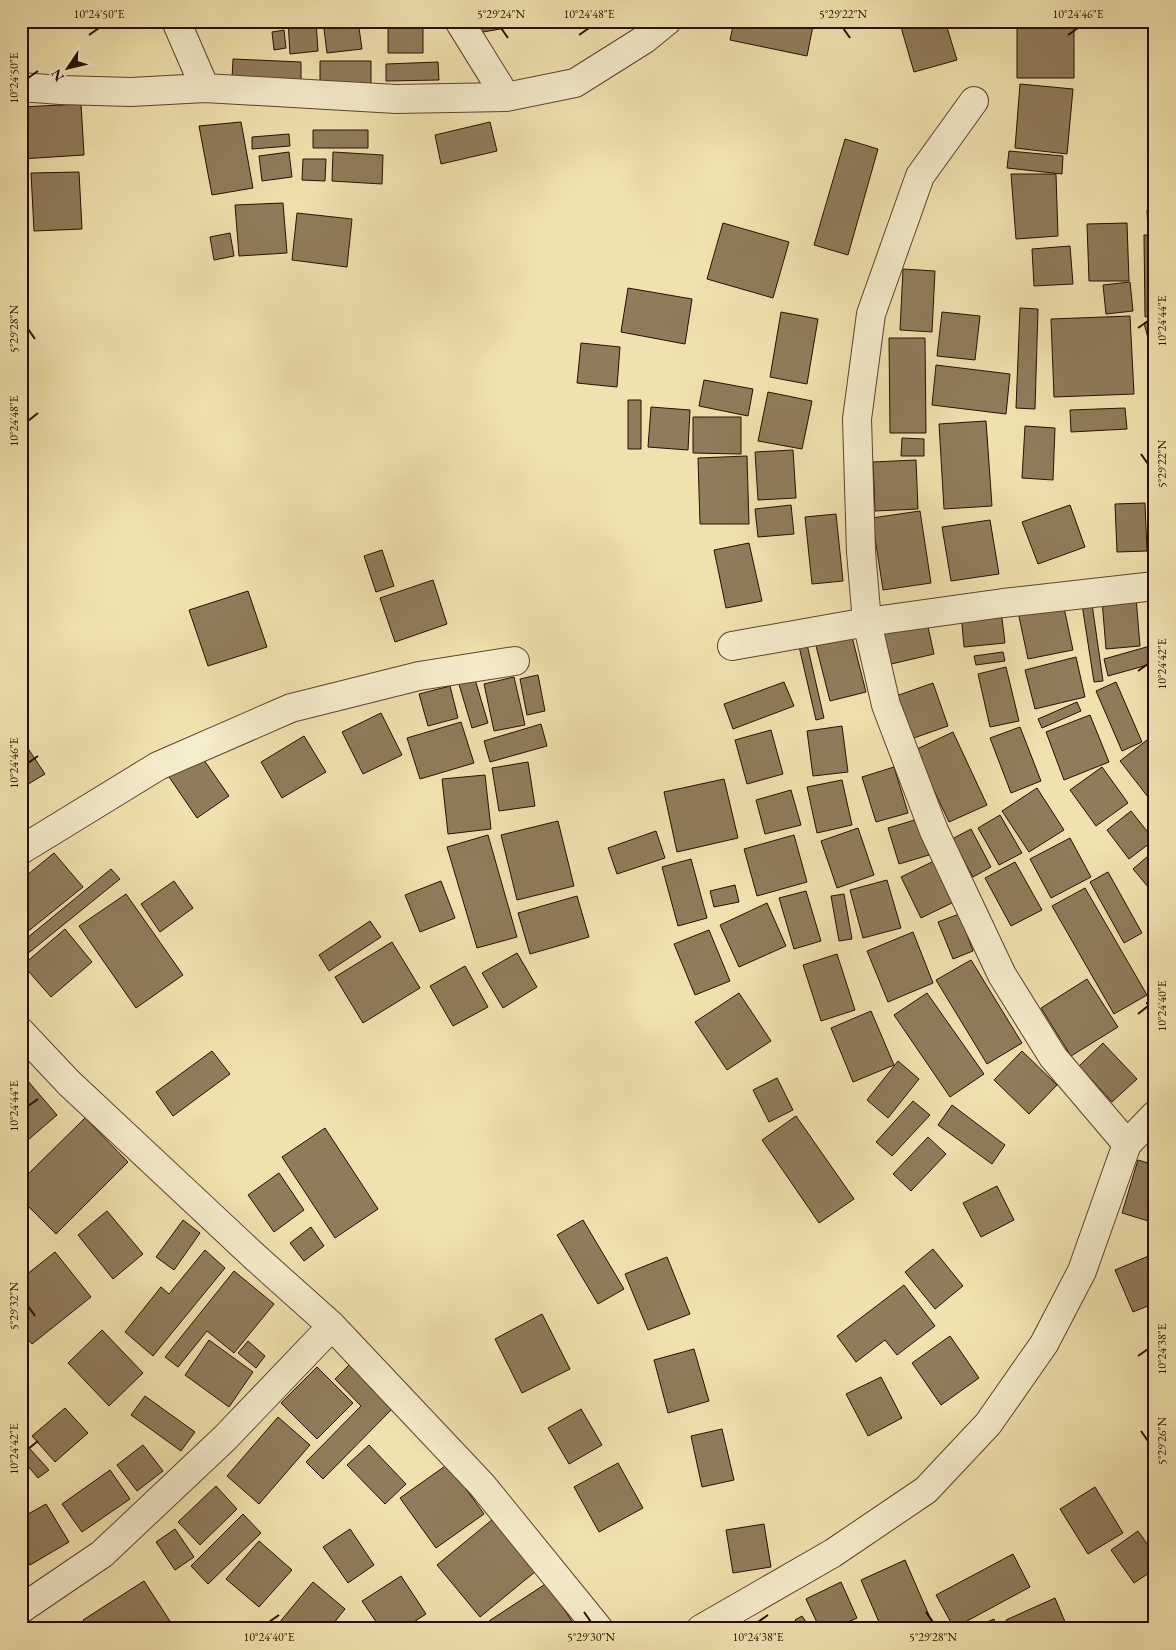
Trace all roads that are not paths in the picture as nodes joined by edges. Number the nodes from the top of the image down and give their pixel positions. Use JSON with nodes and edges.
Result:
{"nodes":[{"id":1,"x":176,"y":21,"type":"edge"},
{"id":2,"x":459,"y":21,"type":"edge"},
{"id":3,"x":667,"y":21,"type":"edge"},
{"id":4,"x":21,"y":87,"type":"edge"},
{"id":5,"x":205,"y":88,"type":"junction"},
{"id":6,"x":506,"y":97,"type":"junction"},
{"id":7,"x":974,"y":101,"type":"dead end"},
{"id":8,"x":1155,"y":586,"type":"edge"},
{"id":9,"x":866,"y":622,"type":"junction"},
{"id":10,"x":732,"y":646,"type":"dead end"},
{"id":11,"x":515,"y":661,"type":"dead end"},
{"id":12,"x":21,"y":850,"type":"edge"},
{"id":13,"x":21,"y":1032,"type":"edge"},
{"id":14,"x":1155,"y":1115,"type":"edge"},
{"id":15,"x":1127,"y":1144,"type":"junction"},
{"id":16,"x":332,"y":1326,"type":"junction"},
{"id":17,"x":21,"y":1608,"type":"edge"},
{"id":18,"x":600,"y":1629,"type":"edge"},
{"id":19,"x":701,"y":1629,"type":"edge"}],
"edges":[{"from":1,"to":5,"type":"street"},
{"from":2,"to":6,"type":"street"},
{"from":3,"to":6,"type":"street"},
{"from":4,"to":5,"type":"street"},
{"from":5,"to":6,"type":"street"},
{"from":7,"to":9,"type":"street"},
{"from":8,"to":9,"type":"street"},
{"from":9,"to":10,"type":"street"},
{"from":9,"to":15,"type":"street"},
{"from":11,"to":12,"type":"street"},
{"from":13,"to":16,"type":"street"},
{"from":14,"to":15,"type":"street"},
{"from":15,"to":19,"type":"street"},
{"from":16,"to":17,"type":"street"},
{"from":16,"to":18,"type":"street"}]}
